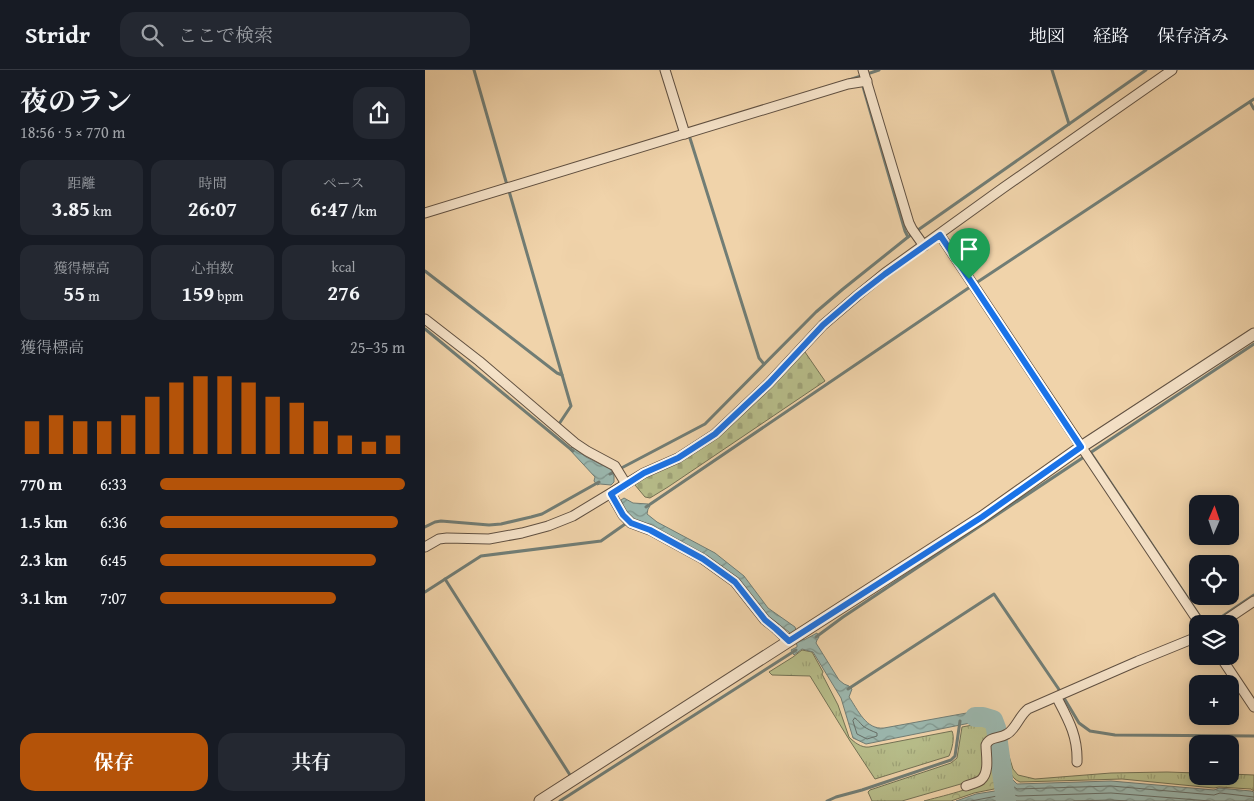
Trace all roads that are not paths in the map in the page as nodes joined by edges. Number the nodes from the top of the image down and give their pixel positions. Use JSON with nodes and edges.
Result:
{"nodes":[{"id":1,"x":665,"y":70,"type":"edge"},
{"id":2,"x":1171,"y":70,"type":"edge"},
{"id":3,"x":863,"y":78,"type":"edge"},
{"id":4,"x":686,"y":132,"type":"junction"},
{"id":5,"x":425,"y":213,"type":"edge"},
{"id":6,"x":940,"y":235,"type":"junction"},
{"id":7,"x":925,"y":246,"type":"junction"},
{"id":8,"x":425,"y":319,"type":"edge"},
{"id":9,"x":1254,"y":334,"type":"edge"},
{"id":10,"x":1085,"y":453,"type":"junction"},
{"id":11,"x":626,"y":484,"type":"junction"},
{"id":12,"x":611,"y":494,"type":"junction"},
{"id":13,"x":425,"y":547,"type":"edge"},
{"id":14,"x":1254,"y":601,"type":"edge"},
{"id":15,"x":1194,"y":615,"type":"edge"},
{"id":16,"x":1233,"y":615,"type":"edge"},
{"id":17,"x":794,"y":638,"type":"junction"},
{"id":18,"x":1189,"y":640,"type":"edge"},
{"id":19,"x":1226,"y":665,"type":"edge"},
{"id":20,"x":1060,"y":696,"type":"junction"},
{"id":21,"x":1254,"y":707,"type":"edge"},
{"id":22,"x":1077,"y":762,"type":"dead end"},
{"id":23,"x":966,"y":786,"type":"dead end"},
{"id":24,"x":540,"y":801,"type":"edge"}],
"edges":[{"from":1,"to":4,"type":"street"},
{"from":2,"to":6,"type":"street"},
{"from":3,"to":4,"type":"street"},
{"from":3,"to":7,"type":"street"},
{"from":4,"to":5,"type":"street"},
{"from":6,"to":7,"type":"street"},
{"from":6,"to":10,"type":"street"},
{"from":7,"to":11,"type":"street"},
{"from":8,"to":11,"type":"street"},
{"from":9,"to":10,"type":"street"},
{"from":10,"to":15,"type":"street"},
{"from":10,"to":17,"type":"street"},
{"from":11,"to":12,"type":"street"},
{"from":12,"to":13,"type":"street"},
{"from":12,"to":17,"type":"street"},
{"from":14,"to":16,"type":"street"},
{"from":17,"to":24,"type":"street"},
{"from":18,"to":20,"type":"street"},
{"from":19,"to":21,"type":"street"},
{"from":20,"to":22,"type":"street"},
{"from":20,"to":23,"type":"street"}]}
